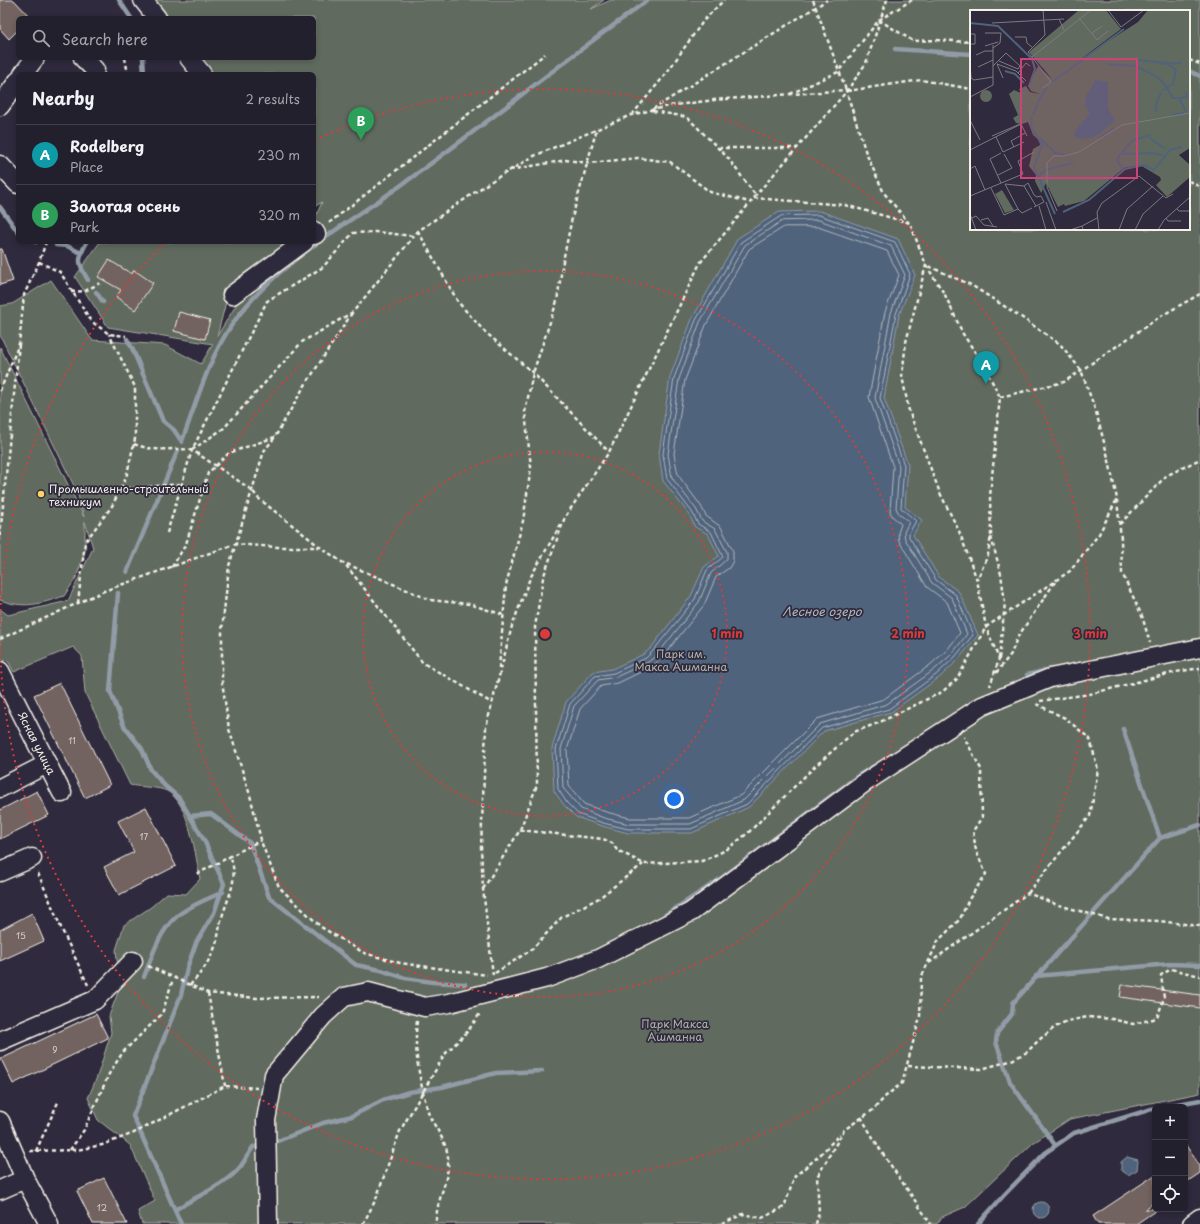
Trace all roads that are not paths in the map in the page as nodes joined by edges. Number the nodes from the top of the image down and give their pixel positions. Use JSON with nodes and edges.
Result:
{"nodes":[{"id":1,"x":143,"y":0,"type":"edge"},
{"id":2,"x":155,"y":16,"type":"edge"},
{"id":3,"x":34,"y":60,"type":"edge"},
{"id":4,"x":191,"y":60,"type":"edge"},
{"id":5,"x":24,"y":72,"type":"edge"},
{"id":6,"x":200,"y":72,"type":"edge"},
{"id":7,"x":16,"y":84,"type":"edge"},
{"id":8,"x":0,"y":106,"type":"edge"},
{"id":9,"x":0,"y":165,"type":"edge"},
{"id":10,"x":16,"y":182,"type":"edge"},
{"id":11,"x":300,"y":244,"type":"edge"},
{"id":12,"x":232,"y":295,"type":"dead end"},
{"id":13,"x":1200,"y":648,"type":"edge"},
{"id":14,"x":0,"y":671,"type":"edge"},
{"id":15,"x":48,"y":764,"type":"junction"},
{"id":16,"x":0,"y":788,"type":"edge"},
{"id":17,"x":62,"y":792,"type":"dead end"},
{"id":18,"x":32,"y":858,"type":"road end"},
{"id":19,"x":0,"y":872,"type":"edge"},
{"id":20,"x":133,"y":961,"type":"dead end"},
{"id":21,"x":0,"y":1040,"type":"edge"},
{"id":22,"x":0,"y":1121,"type":"edge"},
{"id":23,"x":25,"y":1179,"type":"junction"},
{"id":24,"x":0,"y":1190,"type":"edge"},
{"id":25,"x":1200,"y":1218,"type":"edge"},
{"id":26,"x":49,"y":1224,"type":"edge"},
{"id":27,"x":268,"y":1224,"type":"edge"},
{"id":28,"x":1192,"y":1224,"type":"edge"}],
"edges":[{"from":1,"to":2,"type":"street"},
{"from":3,"to":5,"type":"street"},
{"from":4,"to":6,"type":"street"},
{"from":7,"to":8,"type":"street"},
{"from":9,"to":10,"type":"street"},
{"from":11,"to":12,"type":"street"},
{"from":13,"to":27,"type":"street"},
{"from":14,"to":15,"type":"street","name":"Ясная улица"},
{"from":15,"to":16,"type":"street"},
{"from":15,"to":17,"type":"street","name":"Ясная улица"},
{"from":18,"to":19,"type":"street"},
{"from":20,"to":21,"type":"street"},
{"from":22,"to":23,"type":"street"},
{"from":23,"to":24,"type":"street"},
{"from":23,"to":26,"type":"street"},
{"from":25,"to":28,"type":"street"}]}
